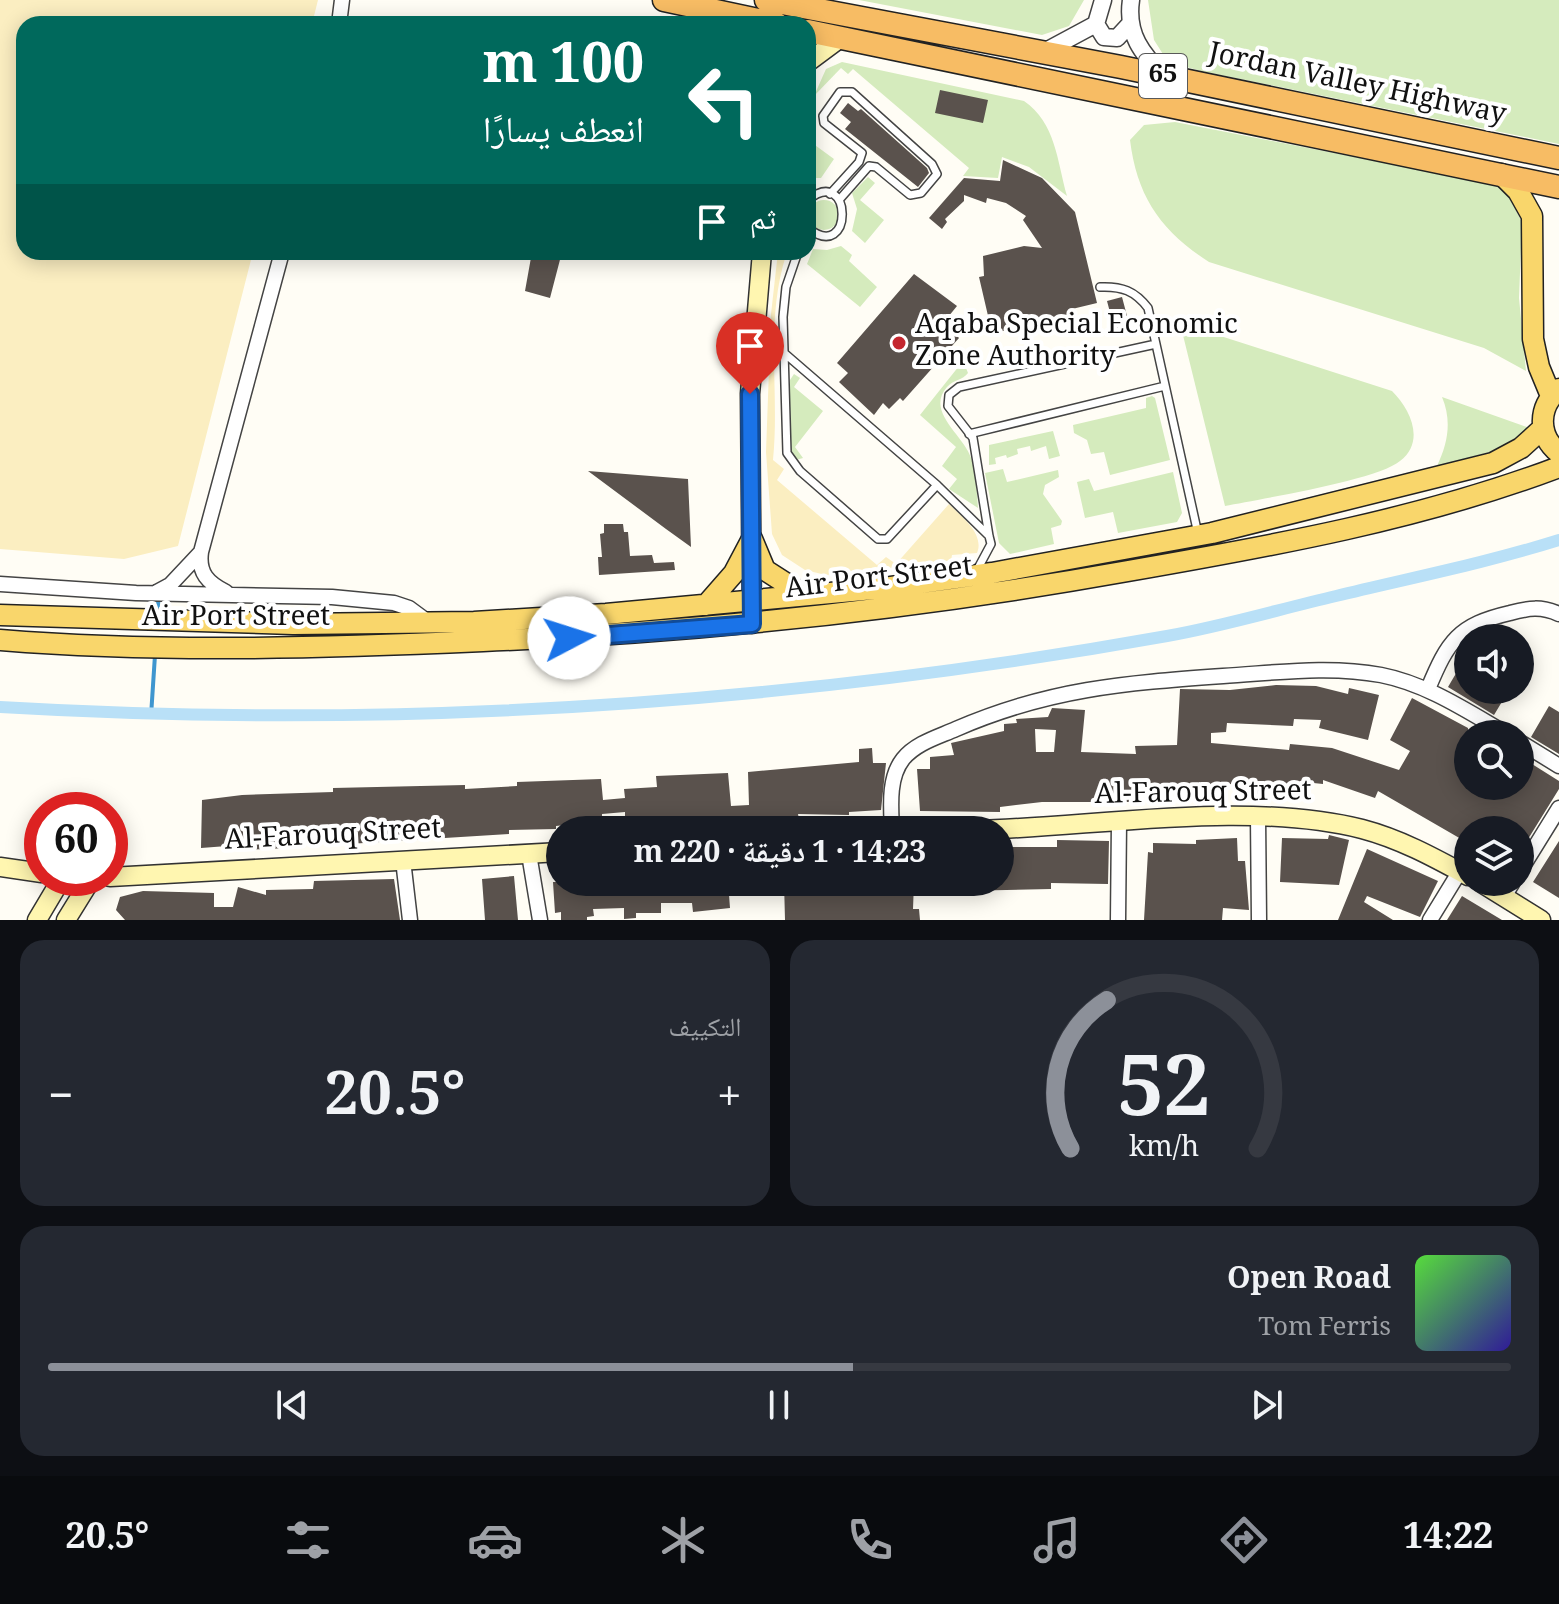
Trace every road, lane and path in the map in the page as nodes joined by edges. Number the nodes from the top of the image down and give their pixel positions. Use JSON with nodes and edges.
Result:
{"nodes":[{"id":1,"x":664,"y":0,"type":"edge"},
{"id":2,"x":1103,"y":0,"type":"edge"},
{"id":3,"x":1131,"y":0,"type":"edge"},
{"id":4,"x":759,"y":16,"type":"edge"},
{"id":5,"x":816,"y":24,"type":"edge"},
{"id":6,"x":1096,"y":24,"type":"junction"},
{"id":7,"x":1129,"y":25,"type":"junction"},
{"id":8,"x":816,"y":33,"type":"edge"},
{"id":9,"x":839,"y":39,"type":"junction"},
{"id":10,"x":1042,"y":53,"type":"junction"},
{"id":11,"x":816,"y":56,"type":"edge"},
{"id":12,"x":1108,"y":65,"type":"junction"},
{"id":13,"x":1165,"y":77,"type":"junction"},
{"id":14,"x":1104,"y":91,"type":"junction"},
{"id":15,"x":1559,"y":158,"type":"edge"},
{"id":16,"x":1501,"y":174,"type":"junction"},
{"id":17,"x":1559,"y":187,"type":"edge"},
{"id":18,"x":830,"y":194,"type":"junction"},
{"id":19,"x":816,"y":195,"type":"edge"},
{"id":20,"x":839,"y":200,"type":"junction"},
{"id":21,"x":816,"y":233,"type":"edge"},
{"id":22,"x":280,"y":260,"type":"edge"},
{"id":23,"x":761,"y":260,"type":"edge"},
{"id":24,"x":795,"y":260,"type":"edge"},
{"id":25,"x":1100,"y":287,"type":"dead end"},
{"id":26,"x":1156,"y":344,"type":"junction"},
{"id":27,"x":783,"y":352,"type":"junction"},
{"id":28,"x":1165,"y":386,"type":"junction"},
{"id":29,"x":1555,"y":393,"type":"edge"},
{"id":30,"x":1543,"y":428,"type":"junction"},
{"id":31,"x":969,"y":434,"type":"junction"},
{"id":32,"x":1559,"y":453,"type":"edge"},
{"id":33,"x":1559,"y":467,"type":"edge"},
{"id":34,"x":937,"y":485,"type":"junction"},
{"id":35,"x":989,"y":536,"type":"junction"},
{"id":36,"x":1199,"y":536,"type":"junction"},
{"id":37,"x":752,"y":539,"type":"junction"},
{"id":38,"x":201,"y":552,"type":"junction"},
{"id":39,"x":973,"y":576,"type":"junction"},
{"id":40,"x":0,"y":584,"type":"edge"},
{"id":41,"x":155,"y":593,"type":"junction"},
{"id":42,"x":229,"y":594,"type":"junction"},
{"id":43,"x":804,"y":595,"type":"junction"},
{"id":44,"x":750,"y":599,"type":"junction"},
{"id":45,"x":706,"y":605,"type":"junction"},
{"id":46,"x":1559,"y":614,"type":"edge"},
{"id":47,"x":0,"y":615,"type":"edge"},
{"id":48,"x":428,"y":623,"type":"junction"},
{"id":49,"x":752,"y":624,"type":"junction"},
{"id":50,"x":0,"y":640,"type":"edge"},
{"id":51,"x":1428,"y":689,"type":"junction"},
{"id":52,"x":1482,"y":720,"type":"edge"},
{"id":53,"x":1534,"y":751,"type":"edge"},
{"id":54,"x":1559,"y":766,"type":"edge"},
{"id":55,"x":1559,"y":808,"type":"edge"},
{"id":56,"x":892,"y":816,"type":"edge"},
{"id":57,"x":1258,"y":817,"type":"junction"},
{"id":58,"x":1119,"y":822,"type":"junction"},
{"id":59,"x":1014,"y":828,"type":"edge"},
{"id":60,"x":1534,"y":848,"type":"edge"},
{"id":61,"x":546,"y":853,"type":"edge"},
{"id":62,"x":529,"y":854,"type":"junction"},
{"id":63,"x":403,"y":860,"type":"junction"},
{"id":64,"x":0,"y":867,"type":"edge"},
{"id":65,"x":1454,"y":868,"type":"edge"},
{"id":66,"x":24,"y":870,"type":"edge"},
{"id":67,"x":128,"y":876,"type":"edge"},
{"id":68,"x":1454,"y":887,"type":"edge"},
{"id":69,"x":51,"y":896,"type":"edge"},
{"id":70,"x":81,"y":896,"type":"edge"},
{"id":71,"x":1516,"y":896,"type":"edge"},
{"id":72,"x":37,"y":920,"type":"edge"},
{"id":73,"x":66,"y":920,"type":"edge"},
{"id":74,"x":410,"y":920,"type":"edge"},
{"id":75,"x":540,"y":920,"type":"edge"},
{"id":76,"x":1118,"y":920,"type":"edge"},
{"id":77,"x":1259,"y":920,"type":"edge"},
{"id":78,"x":1430,"y":920,"type":"edge"},
{"id":79,"x":1541,"y":920,"type":"edge"}],
"edges":[{"from":1,"to":4,"type":"highway","name":"Jordan Valley Highway","number":"65"},
{"from":2,"to":6,"type":"street"},
{"from":3,"to":7,"type":"street"},
{"from":5,"to":10,"type":"highway","name":"Jordan Valley Highway","number":"65"},
{"from":6,"to":7,"type":"street"},
{"from":6,"to":10,"type":"street"},
{"from":7,"to":13,"type":"street"},
{"from":8,"to":9,"type":"highway","name":"Jordan Valley Highway","number":"65"},
{"from":9,"to":11,"type":"main road"},
{"from":9,"to":14,"type":"highway","name":"Jordan Valley Highway","number":"65"},
{"from":10,"to":12,"type":"highway","name":"Jordan Valley Highway","number":"65"},
{"from":12,"to":13,"type":"highway","name":"Jordan Valley Highway","number":"65"},
{"from":12,"to":14,"type":"highway"},
{"from":13,"to":15,"type":"highway","name":"Jordan Valley Highway","number":"65"},
{"from":14,"to":16,"type":"highway","name":"Jordan Valley Highway","number":"65"},
{"from":16,"to":17,"type":"highway","name":"Jordan Valley Highway","number":"65"},
{"from":16,"to":29,"type":"main road"},
{"from":18,"to":19,"type":"lane"},
{"from":18,"to":20,"type":"lane"},
{"from":18,"to":20,"type":"lane"},
{"from":20,"to":21,"type":"lane"},
{"from":22,"to":38,"type":"street"},
{"from":23,"to":37,"type":"main road"},
{"from":24,"to":27,"type":"lane"},
{"from":25,"to":26,"type":"lane"},
{"from":26,"to":28,"type":"lane"},
{"from":26,"to":31,"type":"lane"},
{"from":27,"to":34,"type":"lane"},
{"from":27,"to":34,"type":"lane"},
{"from":28,"to":31,"type":"lane"},
{"from":28,"to":36,"type":"lane"},
{"from":29,"to":30,"type":"main road"},
{"from":30,"to":32,"type":"main road"},
{"from":30,"to":36,"type":"main road","name":"Air Port Street"},
{"from":31,"to":35,"type":"lane"},
{"from":33,"to":49,"type":"main road","name":"Air Port Street"},
{"from":34,"to":35,"type":"lane"},
{"from":35,"to":39,"type":"lane"},
{"from":36,"to":39,"type":"main road","name":"Air Port Street"},
{"from":37,"to":43,"type":"main road"},
{"from":37,"to":44,"type":"main road"},
{"from":37,"to":45,"type":"main road"},
{"from":38,"to":41,"type":"street"},
{"from":38,"to":42,"type":"street"},
{"from":39,"to":43,"type":"main road","name":"Air Port Street"},
{"from":40,"to":41,"type":"street"},
{"from":41,"to":42,"type":"street"},
{"from":42,"to":48,"type":"street"},
{"from":43,"to":44,"type":"main road","name":"Air Port Street"},
{"from":44,"to":45,"type":"main road","name":"Air Port Street"},
{"from":44,"to":49,"type":"main road"},
{"from":45,"to":48,"type":"main road","name":"Air Port Street"},
{"from":46,"to":51,"type":"street"},
{"from":47,"to":48,"type":"main road","name":"Air Port Street"},
{"from":49,"to":50,"type":"main road","name":"Air Port Street"},
{"from":51,"to":52,"type":"street"},
{"from":51,"to":56,"type":"street"},
{"from":53,"to":54,"type":"street"},
{"from":55,"to":60,"type":"street"},
{"from":57,"to":58,"type":"main road","name":"Al-Farouq Street"},
{"from":57,"to":65,"type":"main road","name":"Al-Farouq Street"},
{"from":57,"to":77,"type":"street"},
{"from":58,"to":59,"type":"main road","name":"Al-Farouq Street"},
{"from":58,"to":76,"type":"street"},
{"from":61,"to":62,"type":"main road","name":"Al-Farouq Street"},
{"from":62,"to":63,"type":"main road","name":"Al-Farouq Street"},
{"from":62,"to":75,"type":"street"},
{"from":63,"to":67,"type":"main road","name":"Al-Farouq Street"},
{"from":63,"to":74,"type":"street"},
{"from":64,"to":66,"type":"main road"},
{"from":68,"to":78,"type":"street"},
{"from":69,"to":72,"type":"main road"},
{"from":70,"to":73,"type":"main road"},
{"from":71,"to":79,"type":"main road"}]}
